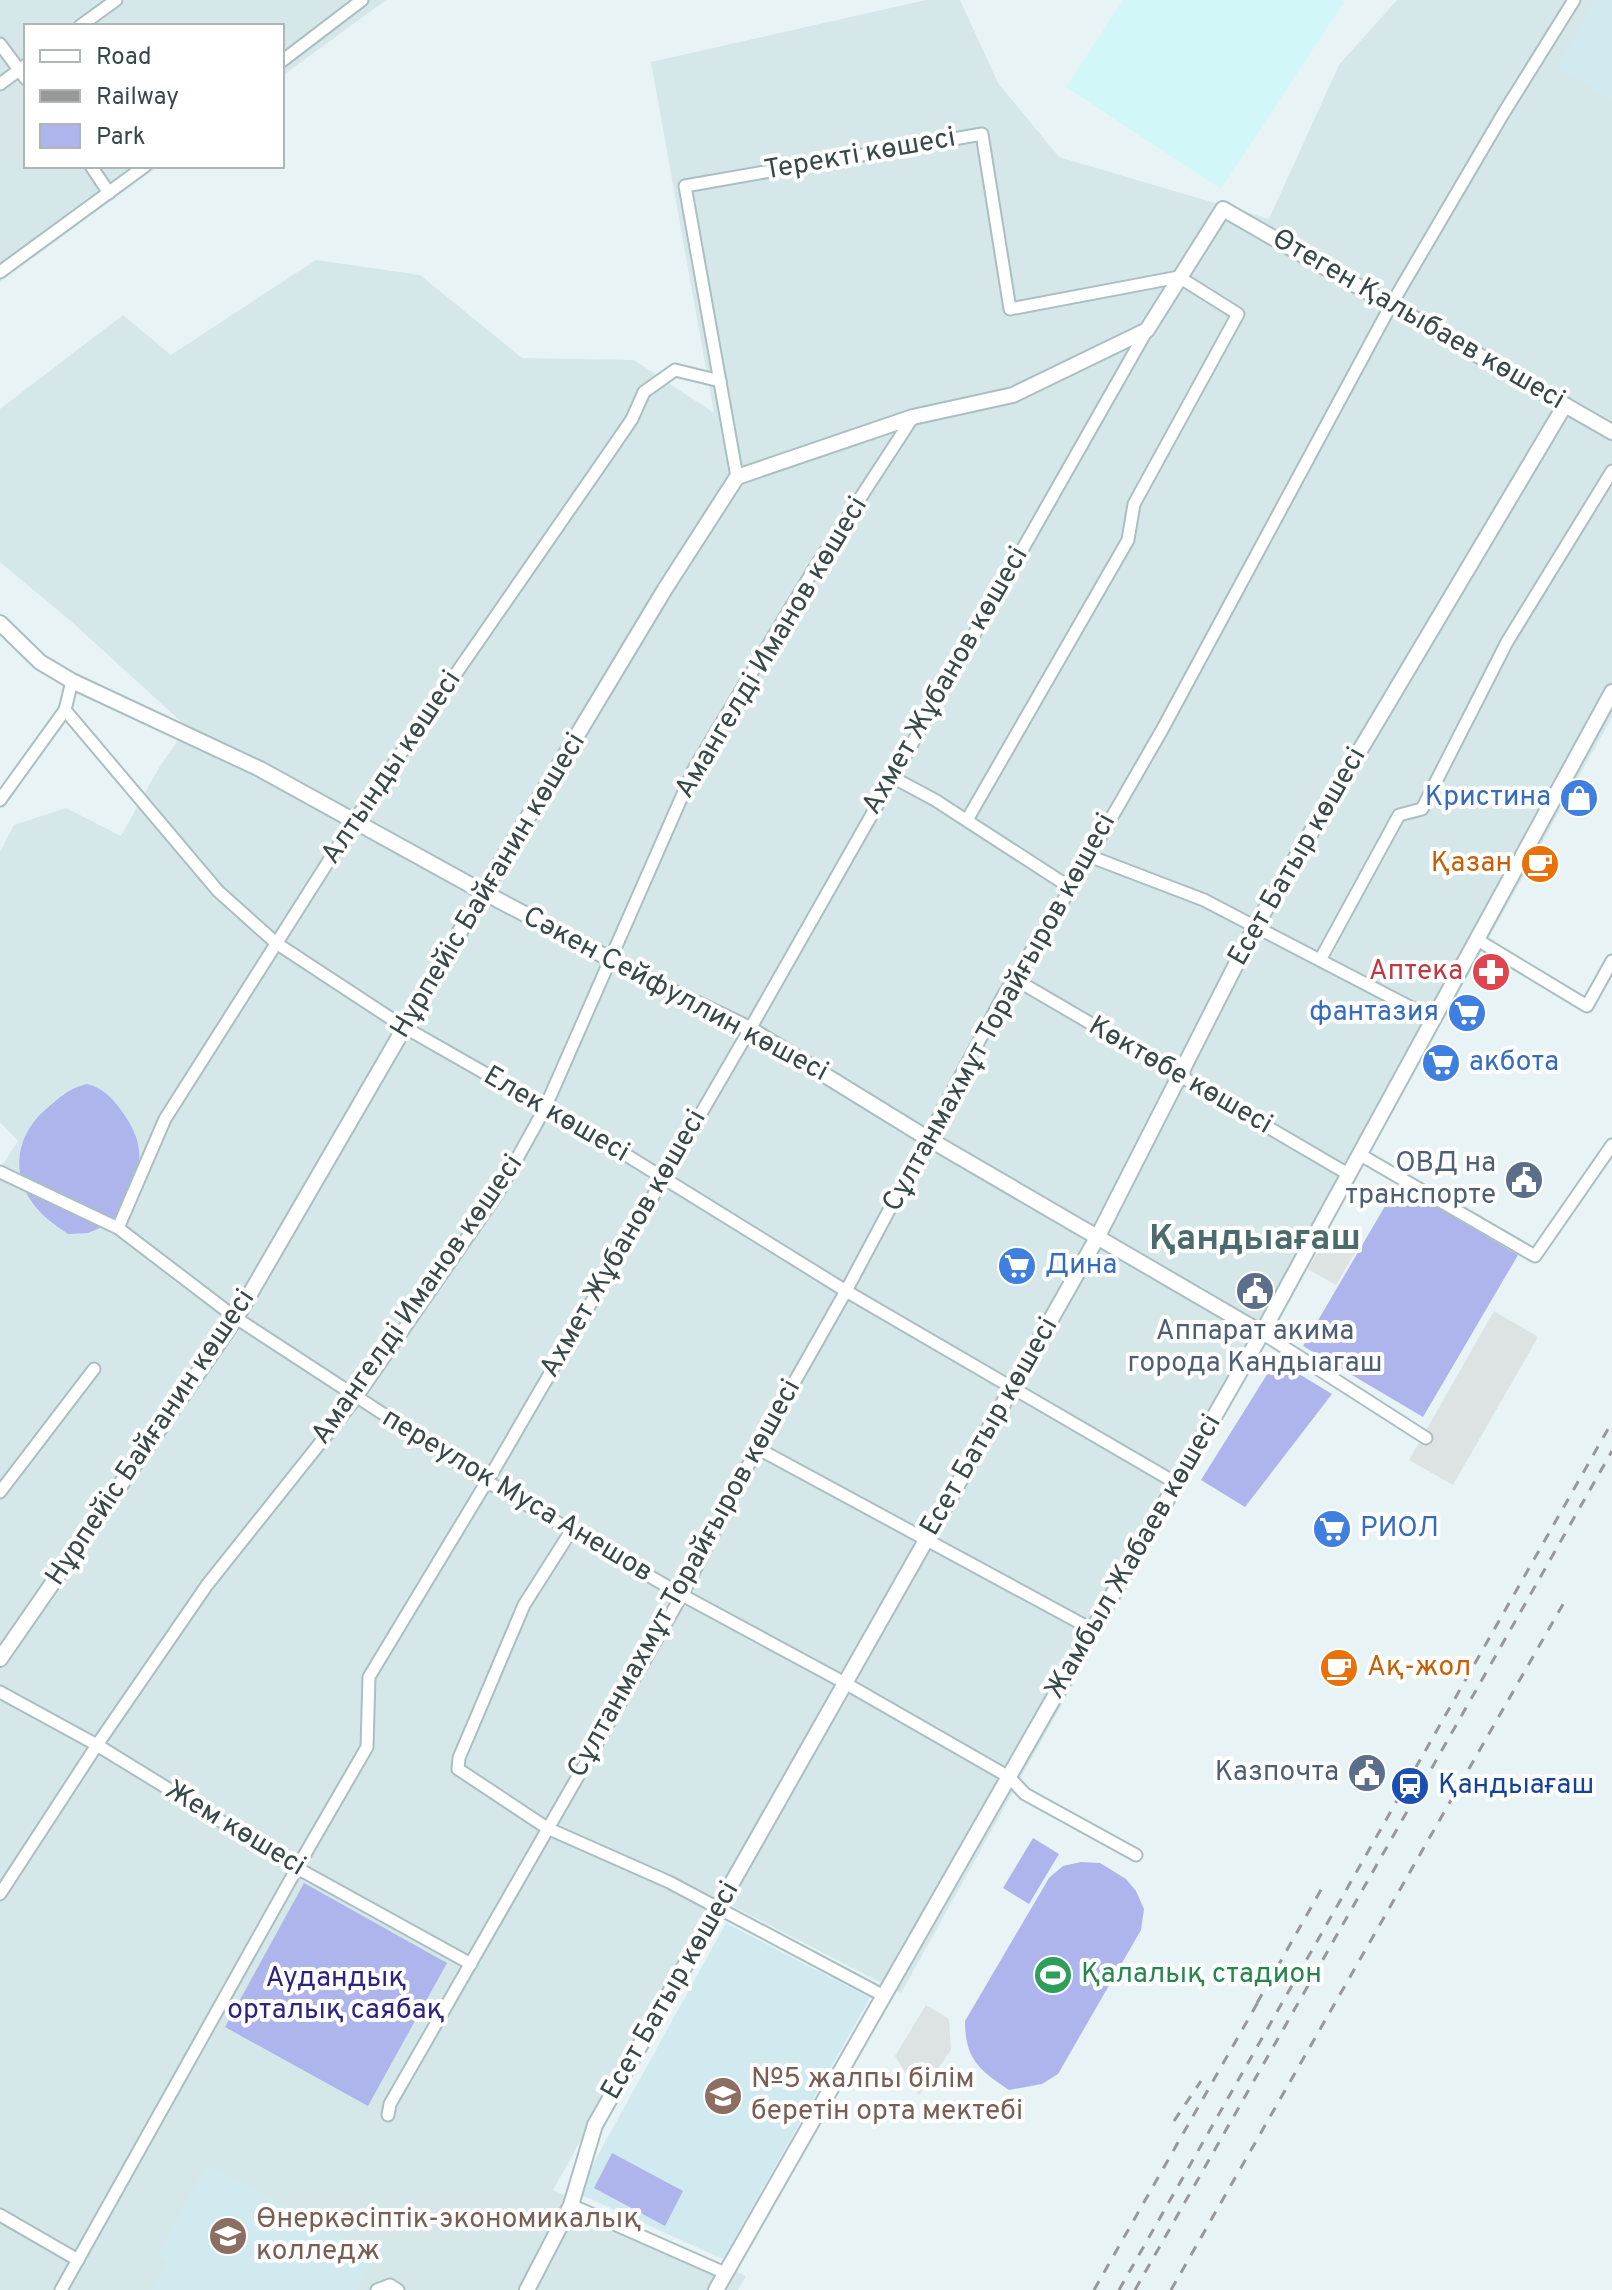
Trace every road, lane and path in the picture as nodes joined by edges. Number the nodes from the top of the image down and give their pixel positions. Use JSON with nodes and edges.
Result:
{"nodes":[{"id":1,"x":116,"y":0,"type":"edge"},
{"id":2,"x":362,"y":0,"type":"edge"},
{"id":3,"x":1574,"y":0,"type":"edge"},
{"id":4,"x":83,"y":24,"type":"edge"},
{"id":5,"x":0,"y":44,"type":"edge"},
{"id":6,"x":284,"y":59,"type":"edge"},
{"id":7,"x":24,"y":71,"type":"edge"},
{"id":8,"x":0,"y":84,"type":"edge"},
{"id":9,"x":92,"y":168,"type":"edge"},
{"id":10,"x":142,"y":168,"type":"edge"},
{"id":11,"x":109,"y":193,"type":"junction"},
{"id":12,"x":1223,"y":209,"type":"joint"},
{"id":13,"x":0,"y":272,"type":"edge"},
{"id":14,"x":1179,"y":277,"type":"junction"},
{"id":15,"x":1391,"y":305,"type":"junction"},
{"id":16,"x":1147,"y":330,"type":"junction"},
{"id":17,"x":720,"y":381,"type":"junction"},
{"id":18,"x":1565,"y":405,"type":"junction"},
{"id":19,"x":913,"y":417,"type":"junction"},
{"id":20,"x":1612,"y":432,"type":"edge"},
{"id":21,"x":1612,"y":471,"type":"edge"},
{"id":22,"x":737,"y":477,"type":"junction"},
{"id":23,"x":0,"y":623,"type":"edge"},
{"id":24,"x":72,"y":681,"type":"junction"},
{"id":25,"x":1612,"y":692,"type":"edge"},
{"id":26,"x":65,"y":710,"type":"junction"},
{"id":27,"x":1606,"y":716,"type":"edge"},
{"id":28,"x":892,"y":777,"type":"junction"},
{"id":29,"x":0,"y":800,"type":"edge"},
{"id":30,"x":967,"y":820,"type":"junction"},
{"id":31,"x":354,"y":821,"type":"junction"},
{"id":32,"x":1089,"y":856,"type":"junction"},
{"id":33,"x":1071,"y":888,"type":"junction"},
{"id":34,"x":483,"y":892,"type":"junction"},
{"id":35,"x":1255,"y":927,"type":"junction"},
{"id":36,"x":1476,"y":939,"type":"junction"},
{"id":37,"x":276,"y":943,"type":"junction"},
{"id":38,"x":612,"y":960,"type":"junction"},
{"id":39,"x":1320,"y":960,"type":"junction"},
{"id":40,"x":1612,"y":961,"type":"edge"},
{"id":41,"x":1013,"y":978,"type":"junction"},
{"id":42,"x":1433,"y":1019,"type":"junction"},
{"id":43,"x":404,"y":1027,"type":"junction"},
{"id":44,"x":750,"y":1029,"type":"junction"},
{"id":45,"x":1178,"y":1076,"type":"junction"},
{"id":46,"x":545,"y":1108,"type":"junction"},
{"id":47,"x":927,"y":1138,"type":"junction"},
{"id":48,"x":1612,"y":1145,"type":"edge"},
{"id":49,"x":1359,"y":1154,"type":"junction"},
{"id":50,"x":0,"y":1172,"type":"edge"},
{"id":51,"x":1348,"y":1174,"type":"junction"},
{"id":52,"x":662,"y":1176,"type":"junction"},
{"id":53,"x":118,"y":1228,"type":"junction"},
{"id":54,"x":1097,"y":1238,"type":"junction"},
{"id":55,"x":846,"y":1291,"type":"junction"},
{"id":56,"x":236,"y":1318,"type":"junction"},
{"id":57,"x":1262,"y":1333,"type":"junction"},
{"id":58,"x":94,"y":1369,"type":"dead end"},
{"id":59,"x":1012,"y":1389,"type":"junction"},
{"id":60,"x":356,"y":1398,"type":"junction"},
{"id":61,"x":1426,"y":1438,"type":"dead end"},
{"id":62,"x":757,"y":1448,"type":"junction"},
{"id":63,"x":486,"y":1481,"type":"junction"},
{"id":64,"x":1176,"y":1483,"type":"junction"},
{"id":65,"x":0,"y":1492,"type":"edge"},
{"id":66,"x":571,"y":1531,"type":"junction"},
{"id":67,"x":927,"y":1539,"type":"junction"},
{"id":68,"x":682,"y":1595,"type":"junction"},
{"id":69,"x":1093,"y":1630,"type":"junction"},
{"id":70,"x":0,"y":1659,"type":"edge"},
{"id":71,"x":845,"y":1683,"type":"junction"},
{"id":72,"x":0,"y":1692,"type":"edge"},
{"id":73,"x":97,"y":1745,"type":"junction"},
{"id":74,"x":1009,"y":1777,"type":"junction"},
{"id":75,"x":547,"y":1828,"type":"junction"},
{"id":76,"x":1136,"y":1855,"type":"dead end"},
{"id":77,"x":297,"y":1868,"type":"junction"},
{"id":78,"x":0,"y":1894,"type":"edge"},
{"id":79,"x":718,"y":1909,"type":"junction"},
{"id":80,"x":471,"y":1964,"type":"junction"},
{"id":81,"x":884,"y":1996,"type":"junction"},
{"id":82,"x":388,"y":2115,"type":"dead end"},
{"id":83,"x":571,"y":2205,"type":"junction"},
{"id":84,"x":0,"y":2215,"type":"edge"},
{"id":85,"x":78,"y":2260,"type":"junction"},
{"id":86,"x":725,"y":2273,"type":"junction"},
{"id":87,"x":61,"y":2290,"type":"edge"},
{"id":88,"x":377,"y":2290,"type":"edge"},
{"id":89,"x":398,"y":2290,"type":"edge"},
{"id":90,"x":527,"y":2290,"type":"edge"},
{"id":91,"x":716,"y":2290,"type":"edge"}],
"edges":[{"from":1,"to":4,"type":"street"},
{"from":2,"to":6,"type":"street"},
{"from":3,"to":15,"type":"street","name":"Сұлтанмахмұт Торайғыров көшесі"},
{"from":5,"to":7,"type":"street"},
{"from":7,"to":8,"type":"street"},
{"from":9,"to":11,"type":"street"},
{"from":10,"to":11,"type":"street"},
{"from":11,"to":13,"type":"street"},
{"from":12,"to":14,"type":"street","name":"Ахмет Жұбанов көшесі"},
{"from":12,"to":15,"type":"street","name":"Өтеген Қалыбаев көшесі"},
{"from":14,"to":16,"type":"street","name":"Ахмет Жұбанов көшесі"},
{"from":14,"to":17,"type":"street","name":"Теректі көшесі"},
{"from":14,"to":30,"type":"street"},
{"from":15,"to":18,"type":"street","name":"Өтеген Қалыбаев көшесі"},
{"from":15,"to":32,"type":"street","name":"Сұлтанмахмұт Торайғыров көшесі"},
{"from":16,"to":19,"type":"street"},
{"from":16,"to":28,"type":"street","name":"Ахмет Жұбанов көшесі"},
{"from":17,"to":22,"type":"street","name":"Теректі көшесі"},
{"from":17,"to":31,"type":"street","name":"Алтынды көшесі"},
{"from":18,"to":20,"type":"street","name":"Өтеген Қалыбаев көшесі"},
{"from":18,"to":35,"type":"street","name":"Есет Батыр көшесі"},
{"from":19,"to":22,"type":"street"},
{"from":19,"to":38,"type":"street","name":"Амангелді Иманов көшесі"},
{"from":21,"to":39,"type":"street"},
{"from":22,"to":34,"type":"street","name":"Нұрпейіс Байғанин көшесі"},
{"from":23,"to":24,"type":"street","name":"Сәкен Сейфуллин көшесі"},
{"from":24,"to":26,"type":"street"},
{"from":24,"to":31,"type":"street","name":"Сәкен Сейфуллин көшесі"},
{"from":25,"to":27,"type":"street","name":"Жамбыл Жабаев көшесі"},
{"from":26,"to":29,"type":"street"},
{"from":26,"to":37,"type":"street","name":"Елек көшесі"},
{"from":27,"to":36,"type":"street","name":"Жамбыл Жабаев көшесі"},
{"from":28,"to":30,"type":"street"},
{"from":28,"to":44,"type":"street","name":"Ахмет Жұбанов көшесі"},
{"from":30,"to":33,"type":"street"},
{"from":31,"to":34,"type":"street","name":"Сәкен Сейфуллин көшесі"},
{"from":31,"to":37,"type":"street","name":"Алтынды көшесі"},
{"from":32,"to":33,"type":"street","name":"Сұлтанмахмұт Торайғыров көшесі"},
{"from":32,"to":35,"type":"street"},
{"from":33,"to":41,"type":"street","name":"Сұлтанмахмұт Торайғыров көшесі"},
{"from":34,"to":38,"type":"street","name":"Сәкен Сейфуллин көшесі"},
{"from":34,"to":43,"type":"street","name":"Нұрпейіс Байғанин көшесі"},
{"from":35,"to":39,"type":"street"},
{"from":35,"to":45,"type":"street","name":"Есет Батыр көшесі"},
{"from":36,"to":40,"type":"street"},
{"from":36,"to":42,"type":"street","name":"Жамбыл Жабаев көшесі"},
{"from":37,"to":43,"type":"street","name":"Елек көшесі"},
{"from":37,"to":53,"type":"street","name":"Алтынды көшесі"},
{"from":38,"to":44,"type":"street","name":"Сәкен Сейфуллин көшесі"},
{"from":38,"to":46,"type":"street","name":"Амангелді Иманов көшесі"},
{"from":39,"to":42,"type":"street"},
{"from":41,"to":45,"type":"street","name":"Көктөбе көшесі"},
{"from":41,"to":47,"type":"street","name":"Сұлтанмахмұт Торайғыров көшесі"},
{"from":42,"to":49,"type":"street","name":"Жамбыл Жабаев көшесі"},
{"from":43,"to":46,"type":"street","name":"Елек көшесі"},
{"from":43,"to":56,"type":"street","name":"Нұрпейіс Байғанин көшесі"},
{"from":44,"to":47,"type":"street","name":"Сәкен Сейфуллин көшесі"},
{"from":44,"to":52,"type":"street","name":"Ахмет Жұбанов көшесі"},
{"from":45,"to":51,"type":"street","name":"Көктөбе көшесі"},
{"from":45,"to":54,"type":"street","name":"Есет Батыр көшесі"},
{"from":46,"to":52,"type":"street","name":"Елек көшесі"},
{"from":46,"to":60,"type":"street","name":"Амангелді Иманов көшесі"},
{"from":47,"to":54,"type":"street","name":"Сәкен Сейфуллин көшесі"},
{"from":47,"to":55,"type":"street","name":"Сұлтанмахмұт Торайғыров көшесі"},
{"from":48,"to":49,"type":"street"},
{"from":49,"to":51,"type":"street","name":"Жамбыл Жабаев көшесі"},
{"from":50,"to":53,"type":"street","name":"переулок Муса Анешов"},
{"from":51,"to":57,"type":"street","name":"Жамбыл Жабаев көшесі"},
{"from":52,"to":55,"type":"street","name":"Елек көшесі"},
{"from":52,"to":63,"type":"street","name":"Ахмет Жұбанов көшесі"},
{"from":53,"to":56,"type":"street","name":"переулок Муса Анешов"},
{"from":54,"to":57,"type":"street","name":"Сәкен Сейфуллин көшесі"},
{"from":54,"to":59,"type":"street","name":"Есет Батыр көшесі"},
{"from":55,"to":59,"type":"street","name":"Елек көшесі"},
{"from":55,"to":62,"type":"street","name":"Сұлтанмахмұт Торайғыров көшесі"},
{"from":56,"to":60,"type":"street","name":"переулок Муса Анешов"},
{"from":56,"to":70,"type":"street","name":"Нұрпейіс Байғанин көшесі"},
{"from":57,"to":61,"type":"street"},
{"from":57,"to":64,"type":"street","name":"Жамбыл Жабаев көшесі"},
{"from":58,"to":65,"type":"street"},
{"from":59,"to":64,"type":"street","name":"Елек көшесі"},
{"from":59,"to":67,"type":"street","name":"Есет Батыр көшесі"},
{"from":60,"to":63,"type":"street","name":"переулок Муса Анешов"},
{"from":60,"to":73,"type":"street","name":"Амангелді Иманов көшесі"},
{"from":62,"to":67,"type":"street"},
{"from":62,"to":68,"type":"street","name":"Сұлтанмахмұт Торайғыров көшесі"},
{"from":63,"to":66,"type":"street","name":"переулок Муса Анешов"},
{"from":63,"to":77,"type":"street","name":"Ахмет Жұбанов көшесі"},
{"from":64,"to":69,"type":"street","name":"Жамбыл Жабаев көшесі"},
{"from":66,"to":68,"type":"street","name":"переулок Муса Анешов"},
{"from":66,"to":75,"type":"street"},
{"from":67,"to":69,"type":"street"},
{"from":67,"to":71,"type":"street","name":"Есет Батыр көшесі"},
{"from":68,"to":71,"type":"street","name":"переулок Муса Анешов"},
{"from":68,"to":75,"type":"street","name":"Сұлтанмахмұт Торайғыров көшесі"},
{"from":69,"to":74,"type":"street","name":"Жамбыл Жабаев көшесі"},
{"from":71,"to":74,"type":"street","name":"переулок Муса Анешов"},
{"from":71,"to":79,"type":"street","name":"Есет Батыр көшесі"},
{"from":72,"to":73,"type":"street","name":"Жем көшесі"},
{"from":73,"to":77,"type":"street","name":"Жем көшесі"},
{"from":73,"to":78,"type":"street","name":"Амангелді Иманов көшесі"},
{"from":74,"to":76,"type":"street","name":"переулок Муса Анешов"},
{"from":74,"to":81,"type":"street","name":"Жамбыл Жабаев көшесі"},
{"from":75,"to":79,"type":"street"},
{"from":75,"to":80,"type":"street","name":"Сұлтанмахмұт Торайғыров көшесі"},
{"from":77,"to":80,"type":"street","name":"Жем көшесі"},
{"from":77,"to":85,"type":"street","name":"Ахмет Жұбанов көшесі"},
{"from":79,"to":81,"type":"street"},
{"from":79,"to":83,"type":"street","name":"Есет Батыр көшесі"},
{"from":80,"to":82,"type":"street","name":"Сұлтанмахмұт Торайғыров көшесі"},
{"from":81,"to":86,"type":"street","name":"Жамбыл Жабаев көшесі"},
{"from":83,"to":86,"type":"street"},
{"from":83,"to":90,"type":"street","name":"Есет Батыр көшесі"},
{"from":84,"to":85,"type":"street"},
{"from":85,"to":87,"type":"street","name":"Ахмет Жұбанов көшесі"},
{"from":86,"to":91,"type":"street","name":"Жамбыл Жабаев көшесі"},
{"from":88,"to":89,"type":"street"}]}
